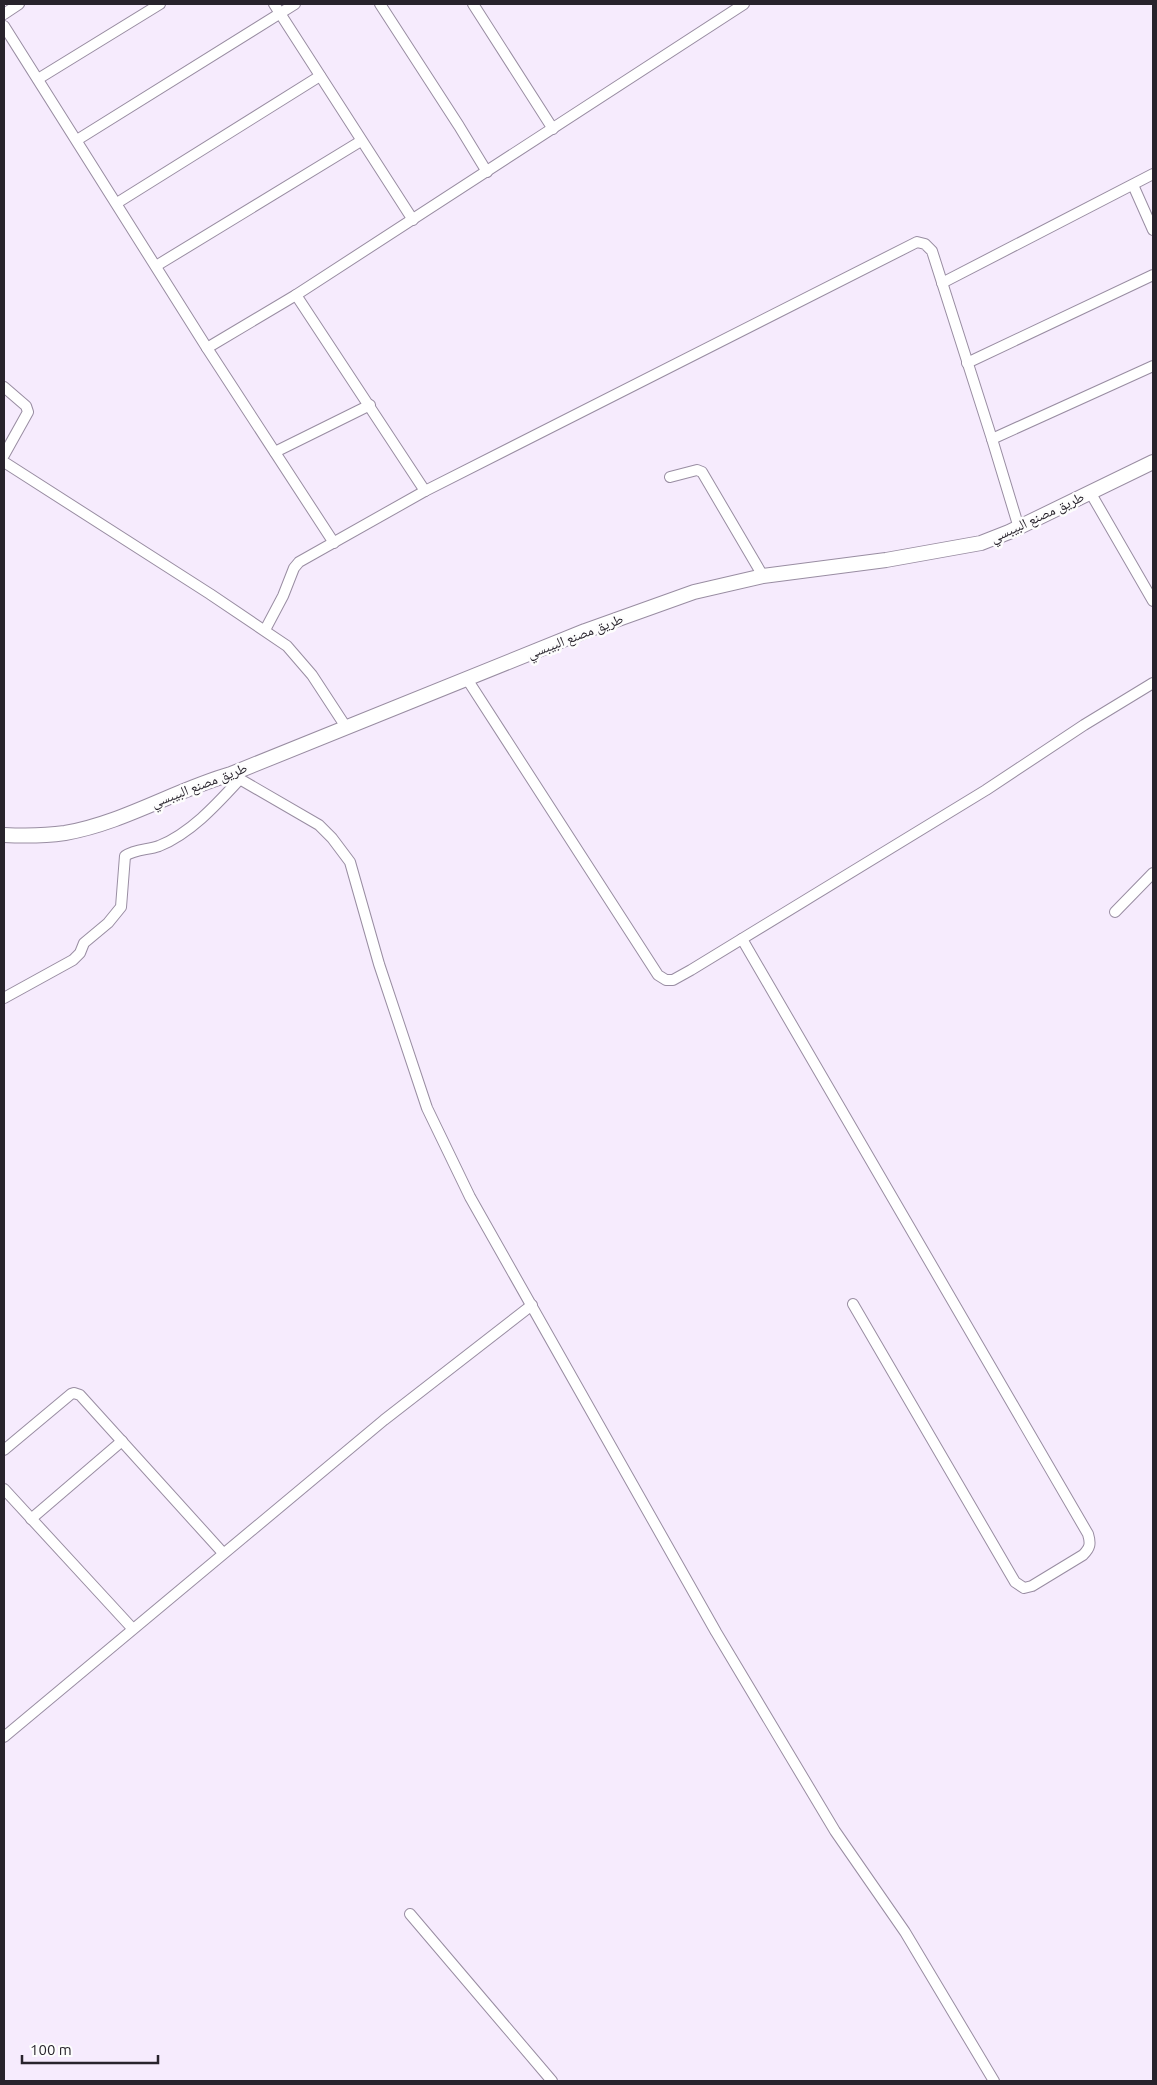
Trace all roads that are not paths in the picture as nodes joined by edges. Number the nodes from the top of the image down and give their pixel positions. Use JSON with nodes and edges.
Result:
{"nodes":[{"id":1,"x":20,"y":4,"type":"edge"},
{"id":2,"x":160,"y":4,"type":"edge"},
{"id":3,"x":274,"y":4,"type":"edge"},
{"id":4,"x":296,"y":4,"type":"edge"},
{"id":5,"x":380,"y":4,"type":"edge"},
{"id":6,"x":473,"y":4,"type":"edge"},
{"id":7,"x":744,"y":4,"type":"edge"},
{"id":8,"x":280,"y":13,"type":"junction"},
{"id":9,"x":4,"y":14,"type":"edge"},
{"id":10,"x":4,"y":26,"type":"edge"},
{"id":11,"x":320,"y":76,"type":"junction"},
{"id":12,"x":38,"y":78,"type":"junction"},
{"id":13,"x":552,"y":129,"type":"junction"},
{"id":14,"x":77,"y":140,"type":"junction"},
{"id":15,"x":361,"y":141,"type":"junction"},
{"id":16,"x":487,"y":172,"type":"junction"},
{"id":17,"x":1153,"y":174,"type":"edge"},
{"id":18,"x":1133,"y":184,"type":"junction"},
{"id":19,"x":117,"y":204,"type":"junction"},
{"id":20,"x":413,"y":220,"type":"junction"},
{"id":21,"x":1153,"y":230,"type":"edge"},
{"id":22,"x":156,"y":266,"type":"junction"},
{"id":23,"x":1153,"y":275,"type":"edge"},
{"id":24,"x":942,"y":283,"type":"junction"},
{"id":25,"x":296,"y":295,"type":"junction"},
{"id":26,"x":207,"y":348,"type":"junction"},
{"id":27,"x":967,"y":363,"type":"junction"},
{"id":28,"x":1153,"y":366,"type":"edge"},
{"id":29,"x":4,"y":387,"type":"edge"},
{"id":30,"x":370,"y":405,"type":"junction"},
{"id":31,"x":992,"y":439,"type":"junction"},
{"id":32,"x":275,"y":452,"type":"junction"},
{"id":33,"x":4,"y":454,"type":"edge"},
{"id":34,"x":4,"y":462,"type":"edge"},
{"id":35,"x":1153,"y":462,"type":"edge"},
{"id":36,"x":670,"y":477,"type":"dead end"},
{"id":37,"x":425,"y":491,"type":"junction"},
{"id":38,"x":1090,"y":492,"type":"junction"},
{"id":39,"x":1019,"y":528,"type":"junction"},
{"id":40,"x":334,"y":542,"type":"junction"},
{"id":41,"x":763,"y":576,"type":"junction"},
{"id":42,"x":1153,"y":600,"type":"edge"},
{"id":43,"x":264,"y":630,"type":"junction"},
{"id":44,"x":466,"y":679,"type":"junction"},
{"id":45,"x":1153,"y":683,"type":"edge"},
{"id":46,"x":346,"y":727,"type":"junction"},
{"id":47,"x":236,"y":776,"type":"junction"},
{"id":48,"x":4,"y":834,"type":"edge"},
{"id":49,"x":1153,"y":873,"type":"edge"},
{"id":50,"x":1114,"y":912,"type":"dead end"},
{"id":51,"x":742,"y":939,"type":"junction"},
{"id":52,"x":4,"y":998,"type":"edge"},
{"id":53,"x":853,"y":1304,"type":"dead end"},
{"id":54,"x":532,"y":1305,"type":"junction"},
{"id":55,"x":122,"y":1441,"type":"junction"},
{"id":56,"x":4,"y":1450,"type":"edge"},
{"id":57,"x":4,"y":1489,"type":"edge"},
{"id":58,"x":31,"y":1519,"type":"junction"},
{"id":59,"x":224,"y":1553,"type":"junction"},
{"id":60,"x":132,"y":1628,"type":"junction"},
{"id":61,"x":4,"y":1737,"type":"edge"},
{"id":62,"x":410,"y":1914,"type":"dead end"},
{"id":63,"x":552,"y":2081,"type":"edge"},
{"id":64,"x":994,"y":2081,"type":"edge"}],
"edges":[{"from":1,"to":9,"type":"street"},
{"from":2,"to":12,"type":"street"},
{"from":3,"to":8,"type":"street"},
{"from":4,"to":8,"type":"street"},
{"from":5,"to":16,"type":"street"},
{"from":6,"to":13,"type":"street"},
{"from":7,"to":13,"type":"street"},
{"from":8,"to":11,"type":"street"},
{"from":8,"to":14,"type":"street"},
{"from":10,"to":12,"type":"street"},
{"from":11,"to":15,"type":"street"},
{"from":11,"to":19,"type":"street"},
{"from":12,"to":14,"type":"street"},
{"from":13,"to":16,"type":"street"},
{"from":14,"to":19,"type":"street"},
{"from":15,"to":20,"type":"street"},
{"from":15,"to":22,"type":"street"},
{"from":16,"to":20,"type":"street"},
{"from":17,"to":18,"type":"street"},
{"from":18,"to":21,"type":"street"},
{"from":18,"to":24,"type":"street"},
{"from":19,"to":22,"type":"street"},
{"from":20,"to":25,"type":"street"},
{"from":22,"to":26,"type":"street"},
{"from":23,"to":27,"type":"street"},
{"from":24,"to":27,"type":"street"},
{"from":24,"to":37,"type":"street"},
{"from":25,"to":26,"type":"street"},
{"from":25,"to":30,"type":"street"},
{"from":26,"to":32,"type":"street"},
{"from":27,"to":31,"type":"street"},
{"from":28,"to":31,"type":"street"},
{"from":29,"to":33,"type":"street"},
{"from":30,"to":32,"type":"street"},
{"from":30,"to":37,"type":"street"},
{"from":31,"to":39,"type":"street"},
{"from":32,"to":40,"type":"street"},
{"from":34,"to":43,"type":"street"},
{"from":35,"to":38,"type":"main road","name":"طريق مصنع البيبسي"},
{"from":36,"to":41,"type":"street"},
{"from":37,"to":40,"type":"street"},
{"from":38,"to":39,"type":"main road","name":"طريق مصنع البيبسي"},
{"from":38,"to":42,"type":"street"},
{"from":39,"to":41,"type":"main road","name":"طريق مصنع البيبسي"},
{"from":40,"to":43,"type":"street"},
{"from":41,"to":44,"type":"main road","name":"طريق مصنع البيبسي"},
{"from":43,"to":46,"type":"street"},
{"from":44,"to":46,"type":"main road","name":"طريق مصنع البيبسي"},
{"from":44,"to":51,"type":"street"},
{"from":45,"to":51,"type":"street"},
{"from":46,"to":47,"type":"main road","name":"طريق مصنع البيبسي"},
{"from":47,"to":48,"type":"main road","name":"طريق مصنع البيبسي"},
{"from":47,"to":52,"type":"street"},
{"from":47,"to":54,"type":"street"},
{"from":49,"to":50,"type":"street"},
{"from":51,"to":53,"type":"street"},
{"from":54,"to":59,"type":"street"},
{"from":54,"to":64,"type":"street"},
{"from":55,"to":56,"type":"street"},
{"from":55,"to":58,"type":"street"},
{"from":55,"to":59,"type":"street"},
{"from":57,"to":58,"type":"street"},
{"from":58,"to":60,"type":"street"},
{"from":59,"to":60,"type":"street"},
{"from":60,"to":61,"type":"street"},
{"from":62,"to":63,"type":"street"}]}
